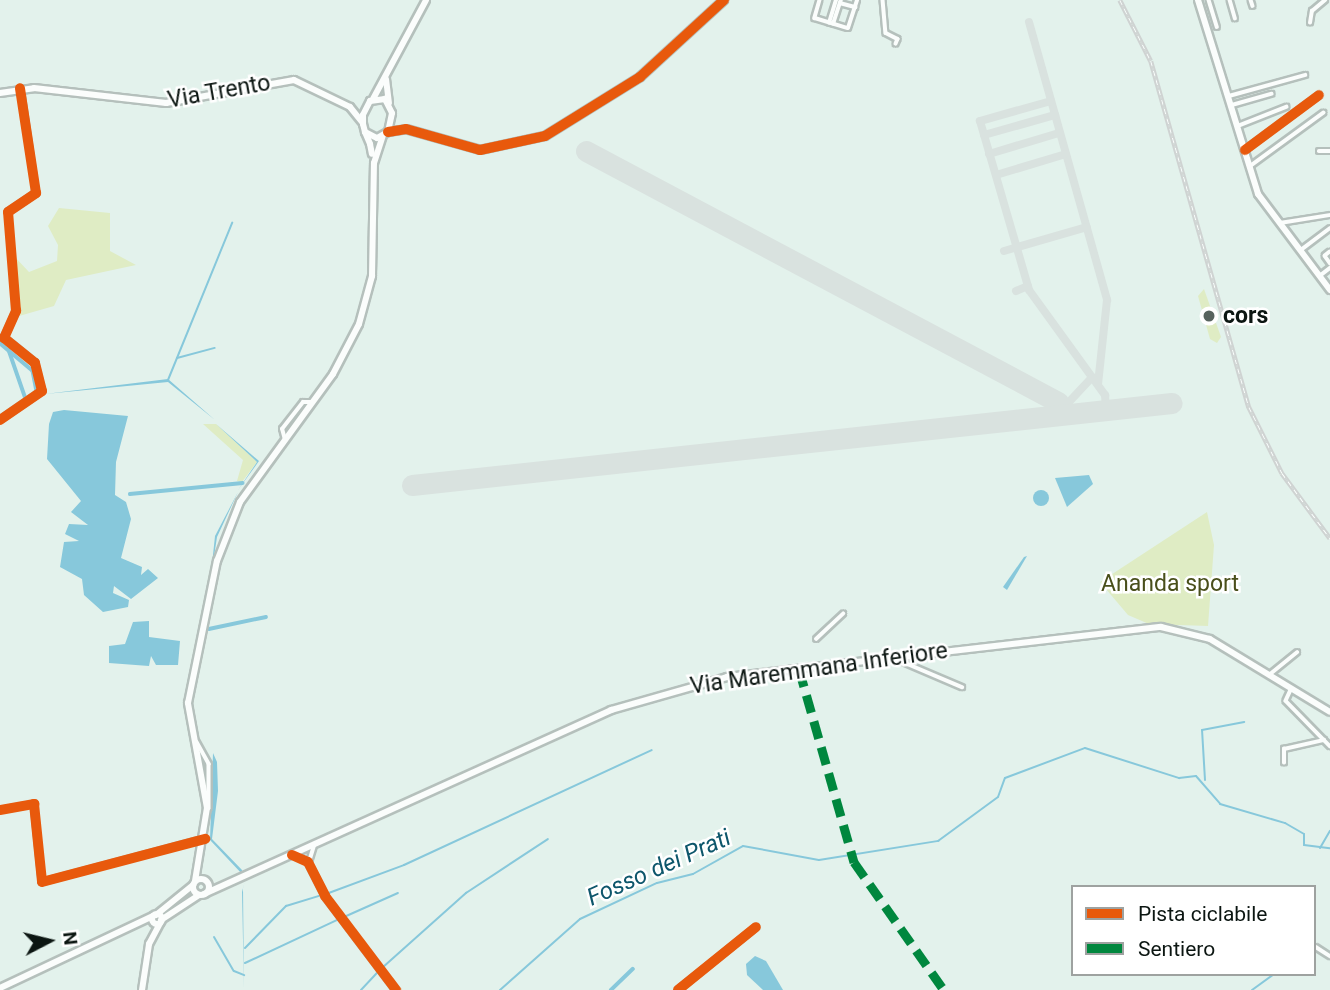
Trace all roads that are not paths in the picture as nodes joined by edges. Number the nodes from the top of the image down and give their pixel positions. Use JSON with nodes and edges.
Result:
{"nodes":[{"id":1,"x":426,"y":0,"type":"edge"},
{"id":2,"x":724,"y":0,"type":"edge"},
{"id":3,"x":820,"y":0,"type":"edge"},
{"id":4,"x":857,"y":0,"type":"edge"},
{"id":5,"x":883,"y":0,"type":"edge"},
{"id":6,"x":1230,"y":0,"type":"edge"},
{"id":7,"x":1251,"y":0,"type":"edge"},
{"id":8,"x":1325,"y":0,"type":"edge"},
{"id":9,"x":837,"y":1,"type":"edge"},
{"id":10,"x":1203,"y":1,"type":"edge"},
{"id":11,"x":1253,"y":6,"type":"dead end"},
{"id":12,"x":855,"y":7,"type":"junction"},
{"id":13,"x":1235,"y":18,"type":"dead end"},
{"id":14,"x":831,"y":23,"type":"junction"},
{"id":15,"x":1310,"y":23,"type":"dead end"},
{"id":16,"x":1217,"y":27,"type":"dead end"},
{"id":17,"x":896,"y":44,"type":"dead end"},
{"id":18,"x":1305,"y":75,"type":"dead end"},
{"id":19,"x":386,"y":77,"type":"junction"},
{"id":20,"x":20,"y":88,"type":"junction"},
{"id":21,"x":0,"y":93,"type":"edge"},
{"id":22,"x":1270,"y":94,"type":"dead end"},
{"id":23,"x":1319,"y":95,"type":"dead end"},
{"id":24,"x":1229,"y":96,"type":"junction"},
{"id":25,"x":370,"y":101,"type":"junction"},
{"id":26,"x":390,"y":104,"type":"junction"},
{"id":27,"x":1232,"y":105,"type":"junction"},
{"id":28,"x":350,"y":107,"type":"junction"},
{"id":29,"x":1286,"y":107,"type":"dead end"},
{"id":30,"x":392,"y":113,"type":"junction"},
{"id":31,"x":1323,"y":113,"type":"dead end"},
{"id":32,"x":362,"y":122,"type":"junction"},
{"id":33,"x":1238,"y":126,"type":"junction"},
{"id":34,"x":406,"y":129,"type":"junction"},
{"id":35,"x":365,"y":132,"type":"junction"},
{"id":36,"x":385,"y":134,"type":"junction"},
{"id":37,"x":1245,"y":150,"type":"junction"},
{"id":38,"x":1320,"y":151,"type":"dead end"},
{"id":39,"x":1330,"y":151,"type":"edge"},
{"id":40,"x":374,"y":163,"type":"junction"},
{"id":41,"x":1249,"y":167,"type":"junction"},
{"id":42,"x":1330,"y":215,"type":"edge"},
{"id":43,"x":1278,"y":223,"type":"junction"},
{"id":44,"x":1330,"y":228,"type":"edge"},
{"id":45,"x":1300,"y":251,"type":"junction"},
{"id":46,"x":1330,"y":252,"type":"edge"},
{"id":47,"x":1330,"y":266,"type":"edge"},
{"id":48,"x":1319,"y":276,"type":"junction"},
{"id":49,"x":1330,"y":290,"type":"edge"},
{"id":50,"x":0,"y":420,"type":"edge"},
{"id":51,"x":843,"y":614,"type":"dead end"},
{"id":52,"x":816,"y":639,"type":"dead end"},
{"id":53,"x":1297,"y":652,"type":"dead end"},
{"id":54,"x":895,"y":658,"type":"junction"},
{"id":55,"x":1269,"y":675,"type":"junction"},
{"id":56,"x":962,"y":687,"type":"dead end"},
{"id":57,"x":1292,"y":688,"type":"junction"},
{"id":58,"x":1330,"y":712,"type":"edge"},
{"id":59,"x":188,"y":725,"type":"junction"},
{"id":60,"x":1324,"y":740,"type":"junction"},
{"id":61,"x":1330,"y":746,"type":"edge"},
{"id":62,"x":205,"y":754,"type":"junction"},
{"id":63,"x":197,"y":758,"type":"junction"},
{"id":64,"x":1284,"y":763,"type":"dead end"},
{"id":65,"x":0,"y":810,"type":"edge"},
{"id":66,"x":207,"y":819,"type":"junction"},
{"id":67,"x":205,"y":839,"type":"junction"},
{"id":68,"x":316,"y":844,"type":"junction"},
{"id":69,"x":304,"y":850,"type":"junction"},
{"id":70,"x":292,"y":855,"type":"junction"},
{"id":71,"x":309,"y":863,"type":"junction"},
{"id":72,"x":201,"y":869,"type":"junction"},
{"id":73,"x":240,"y":878,"type":"junction"},
{"id":74,"x":206,"y":881,"type":"junction"},
{"id":75,"x":194,"y":883,"type":"junction"},
{"id":76,"x":202,"y":895,"type":"junction"},
{"id":77,"x":155,"y":920,"type":"junction"},
{"id":78,"x":756,"y":927,"type":"dead end"},
{"id":79,"x":1316,"y":947,"type":"dead end"},
{"id":80,"x":1330,"y":956,"type":"edge"},
{"id":81,"x":0,"y":988,"type":"edge"},
{"id":82,"x":142,"y":990,"type":"edge"},
{"id":83,"x":396,"y":990,"type":"edge"},
{"id":84,"x":678,"y":990,"type":"edge"}],
"edges":[{"from":1,"to":19,"type":"main road"},
{"from":2,"to":34,"type":"main road"},
{"from":3,"to":14,"type":"street"},
{"from":4,"to":12,"type":"street"},
{"from":5,"to":17,"type":"street"},
{"from":6,"to":13,"type":"street"},
{"from":7,"to":11,"type":"street"},
{"from":8,"to":15,"type":"street"},
{"from":9,"to":12,"type":"street"},
{"from":9,"to":14,"type":"street"},
{"from":10,"to":16,"type":"street"},
{"from":10,"to":24,"type":"main road"},
{"from":12,"to":14,"type":"street"},
{"from":18,"to":24,"type":"street"},
{"from":19,"to":25,"type":"main road"},
{"from":19,"to":26,"type":"main road"},
{"from":20,"to":21,"type":"main road","name":"Via Trento"},
{"from":20,"to":28,"type":"main road","name":"Via Trento"},
{"from":20,"to":50,"type":"street"},
{"from":22,"to":27,"type":"street"},
{"from":23,"to":37,"type":"street"},
{"from":24,"to":27,"type":"main road"},
{"from":25,"to":26,"type":"main road"},
{"from":25,"to":28,"type":"main road"},
{"from":25,"to":32,"type":"main road"},
{"from":26,"to":30,"type":"main road"},
{"from":27,"to":33,"type":"main road"},
{"from":28,"to":32,"type":"main road"},
{"from":29,"to":33,"type":"street"},
{"from":30,"to":34,"type":"main road"},
{"from":30,"to":36,"type":"main road"},
{"from":31,"to":41,"type":"street"},
{"from":32,"to":35,"type":"main road"},
{"from":33,"to":37,"type":"main road"},
{"from":34,"to":36,"type":"main road"},
{"from":35,"to":36,"type":"main road"},
{"from":35,"to":40,"type":"main road"},
{"from":36,"to":40,"type":"main road"},
{"from":37,"to":41,"type":"main road"},
{"from":38,"to":39,"type":"street"},
{"from":40,"to":59,"type":"main road"},
{"from":41,"to":43,"type":"main road"},
{"from":42,"to":43,"type":"street"},
{"from":43,"to":45,"type":"main road"},
{"from":44,"to":45,"type":"street"},
{"from":45,"to":48,"type":"main road"},
{"from":46,"to":47,"type":"street"},
{"from":47,"to":48,"type":"street"},
{"from":48,"to":49,"type":"main road"},
{"from":51,"to":52,"type":"street"},
{"from":53,"to":55,"type":"street"},
{"from":54,"to":55,"type":"main road","name":"Via Maremmana Inferiore"},
{"from":54,"to":56,"type":"street"},
{"from":54,"to":68,"type":"main road","name":"Via Maremmana Inferiore"},
{"from":55,"to":57,"type":"main road","name":"Via Maremmana Inferiore"},
{"from":57,"to":58,"type":"main road","name":"Via Maremmana Inferiore"},
{"from":57,"to":60,"type":"street"},
{"from":59,"to":62,"type":"street"},
{"from":59,"to":63,"type":"main road"},
{"from":60,"to":61,"type":"street"},
{"from":60,"to":64,"type":"street"},
{"from":62,"to":63,"type":"street"},
{"from":62,"to":66,"type":"street"},
{"from":63,"to":66,"type":"main road"},
{"from":65,"to":67,"type":"street"},
{"from":66,"to":67,"type":"main road"},
{"from":67,"to":72,"type":"main road"},
{"from":68,"to":69,"type":"main road","name":"Via Maremmana Inferiore"},
{"from":68,"to":71,"type":"street"},
{"from":69,"to":70,"type":"main road","name":"Via Maremmana Inferiore"},
{"from":69,"to":71,"type":"street"},
{"from":70,"to":71,"type":"street"},
{"from":70,"to":73,"type":"main road","name":"Via Maremmana Inferiore"},
{"from":71,"to":83,"type":"street"},
{"from":72,"to":74,"type":"main road"},
{"from":72,"to":75,"type":"main road"},
{"from":73,"to":74,"type":"main road","name":"Via Maremmana Inferiore"},
{"from":73,"to":76,"type":"main road","name":"Via Maremmana Inferiore"},
{"from":74,"to":75,"type":"main road","name":"Via Maremmana Inferiore"},
{"from":74,"to":76,"type":"main road"},
{"from":75,"to":76,"type":"main road"},
{"from":75,"to":77,"type":"main road"},
{"from":76,"to":77,"type":"main road","name":"Via Maremmana Inferiore"},
{"from":77,"to":81,"type":"main road"},
{"from":77,"to":82,"type":"main road"},
{"from":78,"to":84,"type":"street"},
{"from":79,"to":80,"type":"street"}]}
